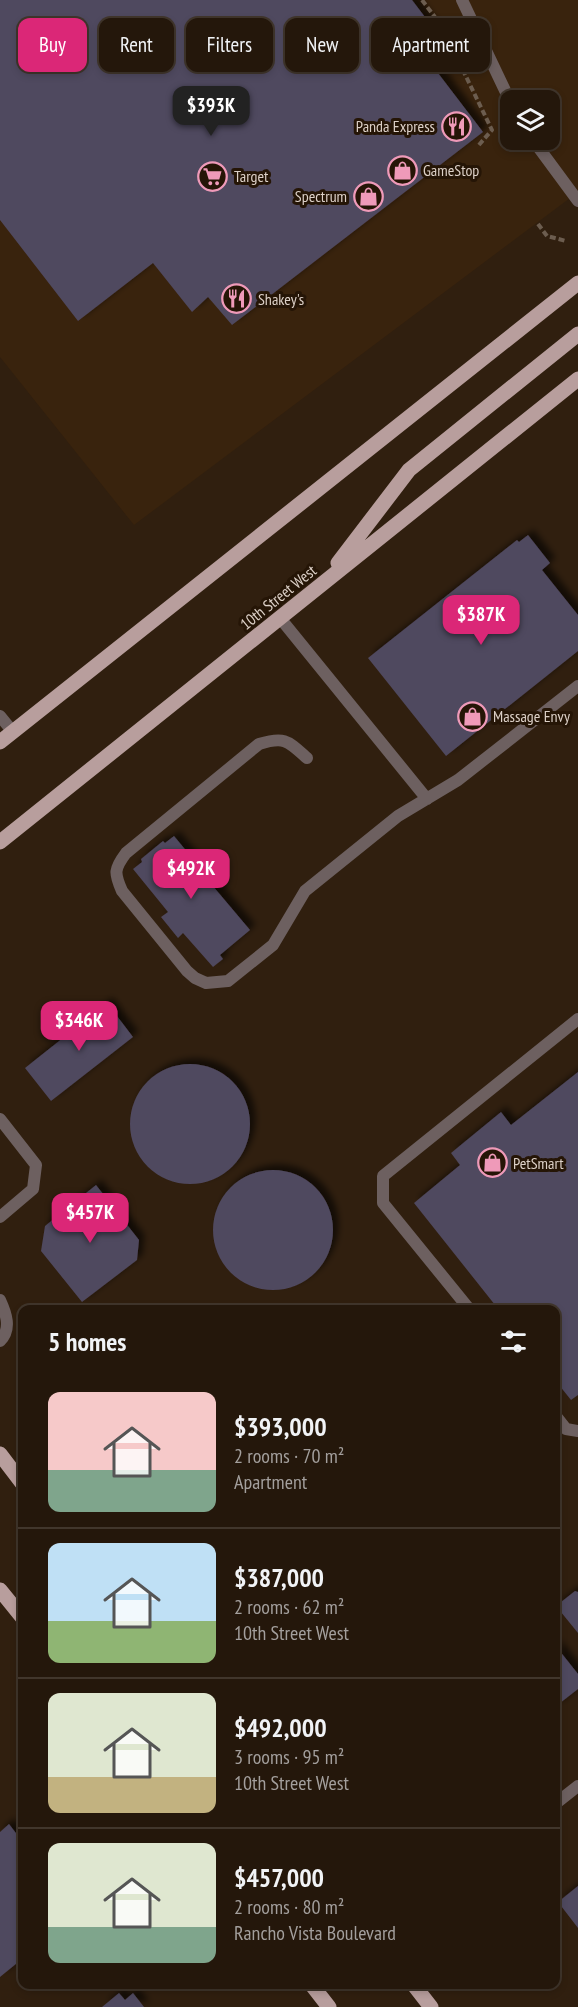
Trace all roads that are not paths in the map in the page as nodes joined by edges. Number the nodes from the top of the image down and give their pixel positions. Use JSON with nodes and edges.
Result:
{"nodes":[{"id":1,"x":462,"y":0,"type":"edge"},
{"id":2,"x":505,"y":90,"type":"edge"},
{"id":3,"x":540,"y":150,"type":"edge"},
{"id":4,"x":578,"y":201,"type":"edge"},
{"id":5,"x":578,"y":283,"type":"edge"},
{"id":6,"x":578,"y":334,"type":"edge"},
{"id":7,"x":578,"y":379,"type":"edge"},
{"id":8,"x":324,"y":582,"type":"junction"},
{"id":9,"x":280,"y":618,"type":"junction"},
{"id":10,"x":578,"y":686,"type":"edge"},
{"id":11,"x":0,"y":716,"type":"edge"},
{"id":12,"x":12,"y":732,"type":"junction"},
{"id":13,"x":0,"y":742,"type":"edge"},
{"id":14,"x":307,"y":758,"type":"dead end"},
{"id":15,"x":427,"y":799,"type":"junction"},
{"id":16,"x":0,"y":842,"type":"edge"},
{"id":17,"x":578,"y":1019,"type":"edge"},
{"id":18,"x":0,"y":1119,"type":"edge"},
{"id":19,"x":0,"y":1217,"type":"edge"},
{"id":20,"x":0,"y":1300,"type":"edge"},
{"id":21,"x":466,"y":1305,"type":"edge"},
{"id":22,"x":0,"y":1341,"type":"edge"},
{"id":23,"x":560,"y":1421,"type":"edge"},
{"id":24,"x":578,"y":1431,"type":"edge"},
{"id":25,"x":0,"y":1454,"type":"edge"},
{"id":26,"x":18,"y":1478,"type":"edge"},
{"id":27,"x":0,"y":1590,"type":"edge"},
{"id":28,"x":18,"y":1612,"type":"edge"},
{"id":29,"x":578,"y":1786,"type":"edge"},
{"id":30,"x":560,"y":1800,"type":"edge"},
{"id":31,"x":315,"y":1989,"type":"edge"},
{"id":32,"x":417,"y":1989,"type":"edge"},
{"id":33,"x":329,"y":2007,"type":"edge"},
{"id":34,"x":431,"y":2007,"type":"edge"}],
"edges":[{"from":1,"to":2,"type":"street"},
{"from":3,"to":4,"type":"street"},
{"from":5,"to":12,"type":"main road"},
{"from":6,"to":8,"type":"main road"},
{"from":7,"to":8,"type":"main road","name":"10th Street West"},
{"from":8,"to":9,"type":"main road","name":"10th Street West"},
{"from":9,"to":15,"type":"street"},
{"from":9,"to":16,"type":"main road","name":"10th Street West"},
{"from":10,"to":15,"type":"street"},
{"from":11,"to":12,"type":"street"},
{"from":12,"to":13,"type":"main road"},
{"from":14,"to":15,"type":"street"},
{"from":17,"to":21,"type":"street"},
{"from":18,"to":19,"type":"street"},
{"from":20,"to":22,"type":"street"},
{"from":23,"to":24,"type":"street"},
{"from":25,"to":26,"type":"main road"},
{"from":27,"to":28,"type":"main road"},
{"from":29,"to":30,"type":"street"},
{"from":31,"to":33,"type":"main road"},
{"from":32,"to":34,"type":"main road"}]}
